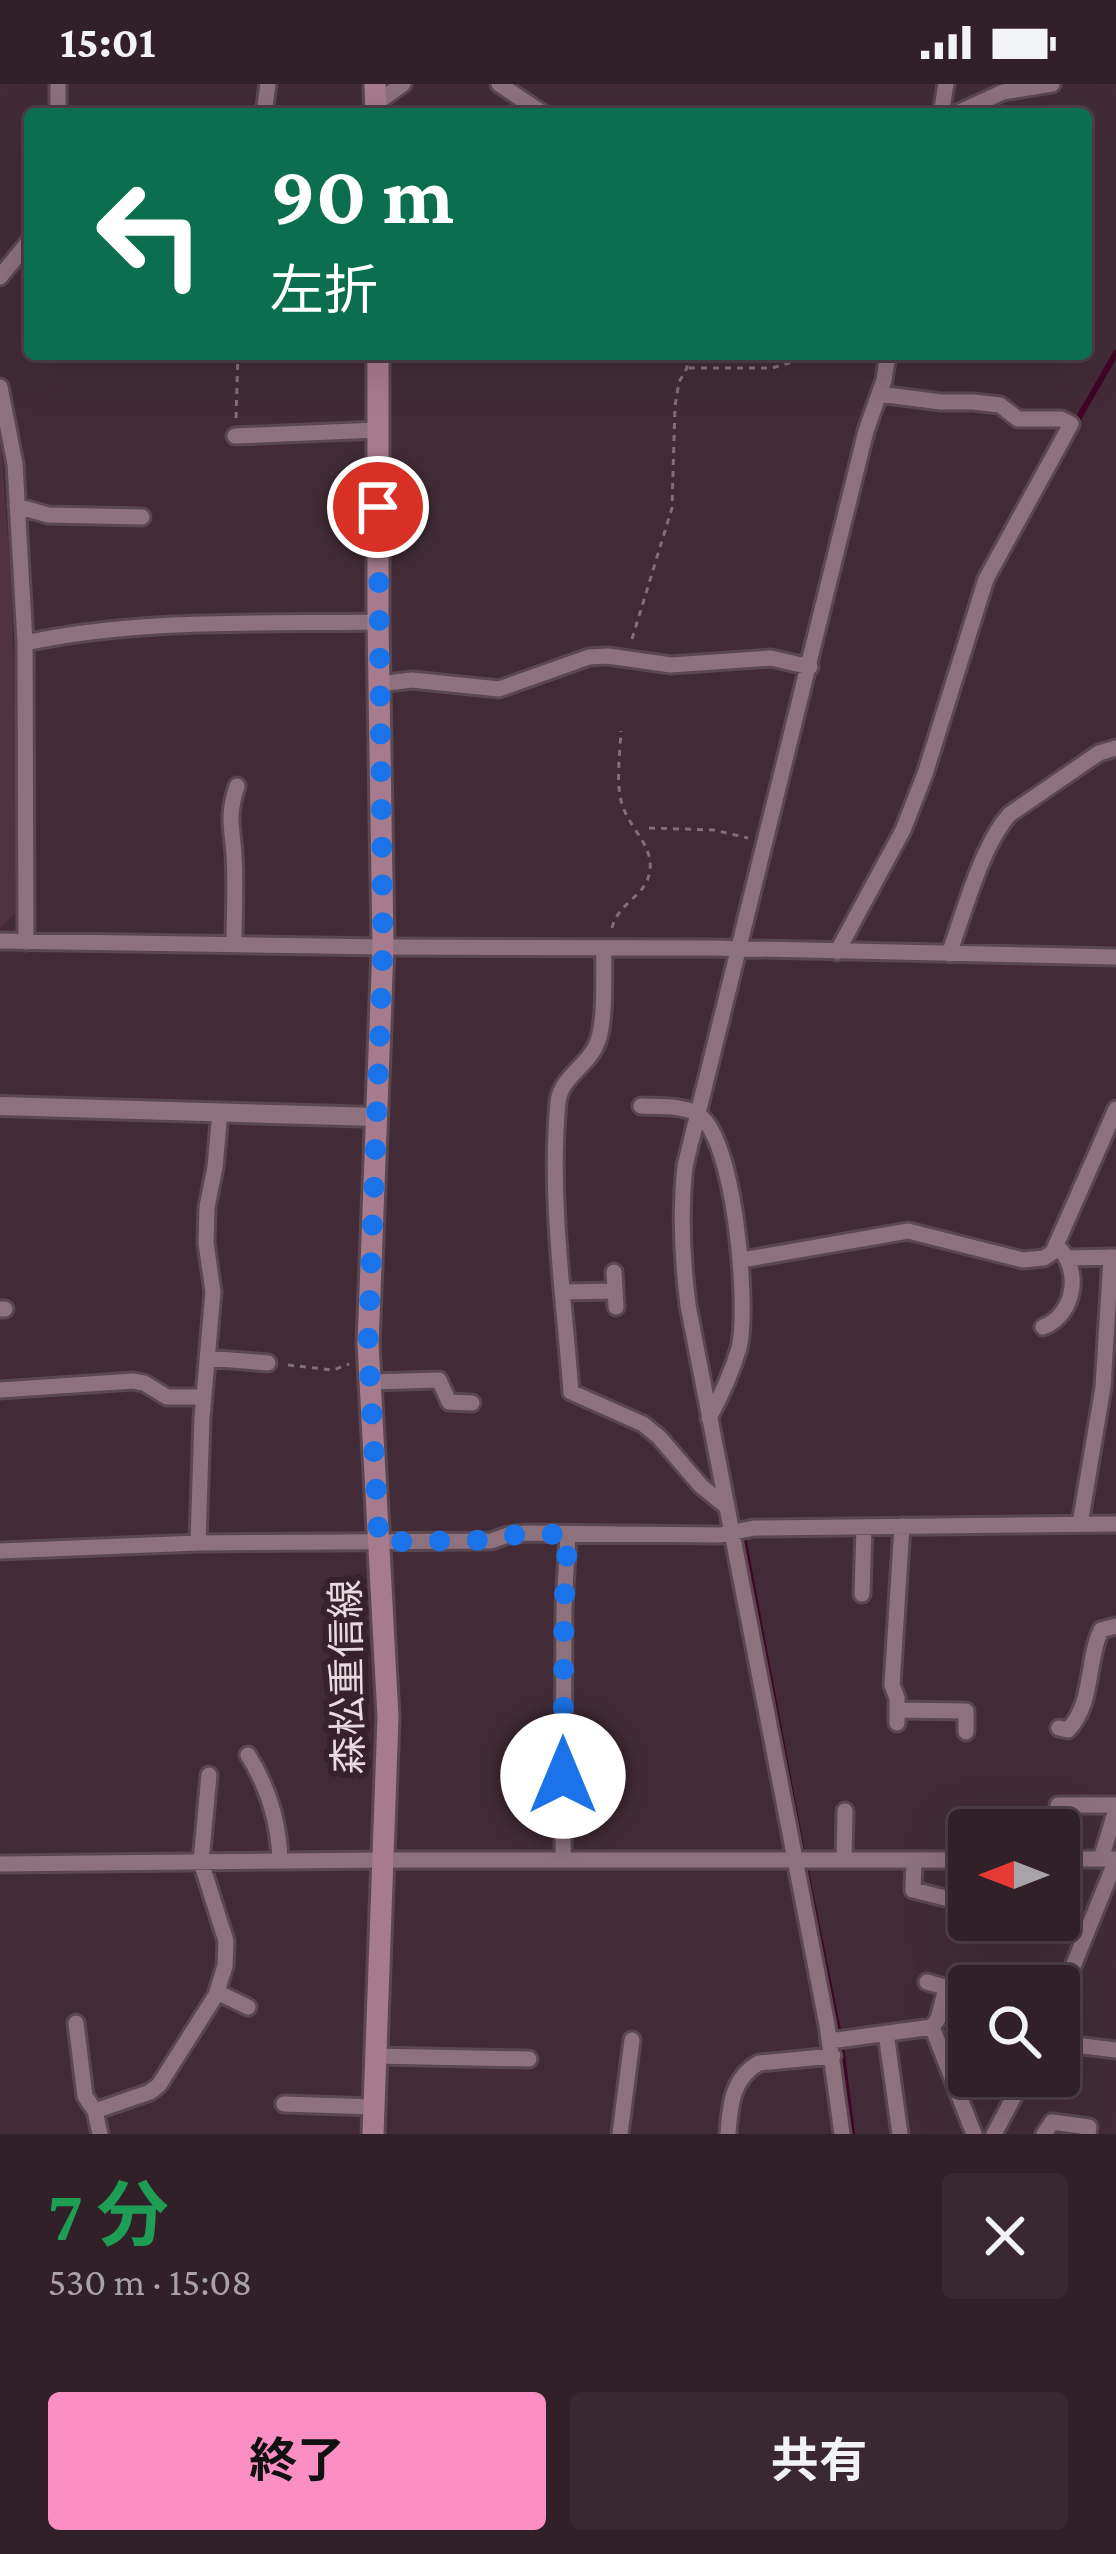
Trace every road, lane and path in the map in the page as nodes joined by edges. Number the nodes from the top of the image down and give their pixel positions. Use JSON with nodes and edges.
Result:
{"nodes":[{"id":1,"x":403,"y":84,"type":"edge"},
{"id":2,"x":500,"y":84,"type":"edge"},
{"id":3,"x":1052,"y":84,"type":"edge"},
{"id":4,"x":376,"y":100,"type":"edge"},
{"id":5,"x":535,"y":108,"type":"edge"},
{"id":6,"x":969,"y":108,"type":"edge"},
{"id":7,"x":24,"y":248,"type":"edge"},
{"id":8,"x":0,"y":278,"type":"edge"},
{"id":9,"x":238,"y":360,"type":"edge"},
{"id":10,"x":377,"y":360,"type":"edge"},
{"id":11,"x":687,"y":360,"type":"edge"},
{"id":12,"x":799,"y":360,"type":"edge"},
{"id":13,"x":887,"y":360,"type":"edge"},
{"id":14,"x":687,"y":368,"type":"junction"},
{"id":15,"x":0,"y":387,"type":"edge"},
{"id":16,"x":879,"y":394,"type":"junction"},
{"id":17,"x":378,"y":430,"type":"junction"},
{"id":18,"x":236,"y":436,"type":"joint"},
{"id":19,"x":17,"y":506,"type":"junction"},
{"id":20,"x":142,"y":518,"type":"dead end"},
{"id":21,"x":378,"y":622,"type":"junction"},
{"id":22,"x":25,"y":643,"type":"junction"},
{"id":23,"x":626,"y":658,"type":"junction"},
{"id":24,"x":810,"y":667,"type":"junction"},
{"id":25,"x":379,"y":684,"type":"junction"},
{"id":26,"x":621,"y":731,"type":"dead end"},
{"id":27,"x":1116,"y":748,"type":"edge"},
{"id":28,"x":237,"y":786,"type":"dead end"},
{"id":29,"x":649,"y":829,"type":"dead end"},
{"id":30,"x":766,"y":840,"type":"junction"},
{"id":31,"x":0,"y":941,"type":"edge"},
{"id":32,"x":26,"y":942,"type":"junction"},
{"id":33,"x":233,"y":945,"type":"junction"},
{"id":34,"x":383,"y":947,"type":"junction"},
{"id":35,"x":608,"y":948,"type":"junction"},
{"id":36,"x":739,"y":950,"type":"junction"},
{"id":37,"x":837,"y":952,"type":"junction"},
{"id":38,"x":949,"y":954,"type":"junction"},
{"id":39,"x":1116,"y":957,"type":"edge"},
{"id":40,"x":0,"y":1106,"type":"edge"},
{"id":41,"x":641,"y":1106,"type":"dead end"},
{"id":42,"x":1116,"y":1108,"type":"edge"},
{"id":43,"x":220,"y":1112,"type":"junction"},
{"id":44,"x":698,"y":1114,"type":"junction"},
{"id":45,"x":377,"y":1117,"type":"junction"},
{"id":46,"x":1062,"y":1251,"type":"junction"},
{"id":47,"x":1113,"y":1257,"type":"edge"},
{"id":48,"x":742,"y":1261,"type":"junction"},
{"id":49,"x":614,"y":1272,"type":"dead end"},
{"id":50,"x":563,"y":1292,"type":"junction"},
{"id":51,"x":1043,"y":1327,"type":"dead end"},
{"id":52,"x":368,"y":1357,"type":"junction"},
{"id":53,"x":207,"y":1358,"type":"junction"},
{"id":54,"x":268,"y":1363,"type":"joint"},
{"id":55,"x":370,"y":1382,"type":"junction"},
{"id":56,"x":1110,"y":1388,"type":"edge"},
{"id":57,"x":0,"y":1390,"type":"edge"},
{"id":58,"x":204,"y":1397,"type":"junction"},
{"id":59,"x":472,"y":1403,"type":"dead end"},
{"id":60,"x":709,"y":1418,"type":"junction"},
{"id":61,"x":727,"y":1508,"type":"junction"},
{"id":62,"x":1080,"y":1524,"type":"junction"},
{"id":63,"x":1116,"y":1524,"type":"edge"},
{"id":64,"x":902,"y":1526,"type":"junction"},
{"id":65,"x":864,"y":1527,"type":"junction"},
{"id":66,"x":732,"y":1533,"type":"junction"},
{"id":67,"x":568,"y":1534,"type":"junction"},
{"id":68,"x":379,"y":1542,"type":"junction"},
{"id":69,"x":198,"y":1543,"type":"junction"},
{"id":70,"x":0,"y":1551,"type":"edge"},
{"id":71,"x":862,"y":1594,"type":"dead end"},
{"id":72,"x":1116,"y":1626,"type":"edge"},
{"id":73,"x":1059,"y":1728,"type":"dead end"},
{"id":74,"x":966,"y":1732,"type":"dead end"},
{"id":75,"x":248,"y":1755,"type":"dead end"},
{"id":76,"x":209,"y":1775,"type":"dead end"},
{"id":77,"x":1058,"y":1805,"type":"dead end"},
{"id":78,"x":1116,"y":1808,"type":"edge"},
{"id":79,"x":845,"y":1810,"type":"dead end"},
{"id":80,"x":1080,"y":1859,"type":"edge"},
{"id":81,"x":384,"y":1860,"type":"junction"},
{"id":82,"x":563,"y":1860,"type":"junction"},
{"id":83,"x":794,"y":1860,"type":"junction"},
{"id":84,"x":844,"y":1860,"type":"junction"},
{"id":85,"x":948,"y":1860,"type":"edge"},
{"id":86,"x":1111,"y":1860,"type":"edge"},
{"id":87,"x":280,"y":1861,"type":"junction"},
{"id":88,"x":914,"y":1861,"type":"junction"},
{"id":89,"x":201,"y":1862,"type":"junction"},
{"id":90,"x":0,"y":1864,"type":"edge"},
{"id":91,"x":948,"y":1899,"type":"edge"},
{"id":92,"x":1072,"y":1965,"type":"edge"},
{"id":93,"x":927,"y":1982,"type":"dead end"},
{"id":94,"x":946,"y":1988,"type":"joint"},
{"id":95,"x":217,"y":1991,"type":"junction"},
{"id":96,"x":248,"y":2007,"type":"dead end"},
{"id":97,"x":76,"y":2023,"type":"dead end"},
{"id":98,"x":932,"y":2027,"type":"junction"},
{"id":99,"x":886,"y":2033,"type":"junction"},
{"id":100,"x":632,"y":2040,"type":"dead end"},
{"id":101,"x":1080,"y":2046,"type":"edge"},
{"id":102,"x":831,"y":2049,"type":"junction"},
{"id":103,"x":1116,"y":2050,"type":"edge"},
{"id":104,"x":375,"y":2056,"type":"junction"},
{"id":105,"x":529,"y":2059,"type":"dead end"},
{"id":106,"x":1013,"y":2097,"type":"edge"},
{"id":107,"x":284,"y":2104,"type":"dead end"},
{"id":108,"x":374,"y":2108,"type":"junction"},
{"id":109,"x":95,"y":2111,"type":"junction"},
{"id":110,"x":100,"y":2134,"type":"edge"},
{"id":111,"x":373,"y":2134,"type":"edge"},
{"id":112,"x":620,"y":2134,"type":"edge"},
{"id":113,"x":728,"y":2134,"type":"edge"},
{"id":114,"x":842,"y":2134,"type":"edge"},
{"id":115,"x":899,"y":2134,"type":"edge"},
{"id":116,"x":974,"y":2134,"type":"edge"},
{"id":117,"x":994,"y":2134,"type":"edge"},
{"id":118,"x":1044,"y":2134,"type":"edge"},
{"id":119,"x":1088,"y":2134,"type":"edge"}],
"edges":[{"from":1,"to":4,"type":"street"},
{"from":2,"to":5,"type":"street"},
{"from":3,"to":6,"type":"street"},
{"from":7,"to":8,"type":"street"},
{"from":9,"to":18,"type":"path"},
{"from":10,"to":17,"type":"main road","name":"森松重信線"},
{"from":11,"to":14,"type":"path"},
{"from":12,"to":14,"type":"path"},
{"from":13,"to":16,"type":"street"},
{"from":14,"to":23,"type":"path"},
{"from":15,"to":19,"type":"street"},
{"from":16,"to":24,"type":"street"},
{"from":16,"to":37,"type":"street"},
{"from":17,"to":18,"type":"street"},
{"from":17,"to":21,"type":"main road","name":"森松重信線"},
{"from":19,"to":20,"type":"street"},
{"from":19,"to":22,"type":"street"},
{"from":21,"to":22,"type":"street"},
{"from":21,"to":25,"type":"main road","name":"森松重信線"},
{"from":22,"to":32,"type":"street"},
{"from":23,"to":24,"type":"street"},
{"from":23,"to":25,"type":"street"},
{"from":24,"to":30,"type":"street"},
{"from":25,"to":34,"type":"main road","name":"森松重信線"},
{"from":26,"to":35,"type":"path"},
{"from":27,"to":38,"type":"street"},
{"from":28,"to":33,"type":"street"},
{"from":29,"to":30,"type":"path"},
{"from":30,"to":36,"type":"street"},
{"from":31,"to":32,"type":"street"},
{"from":32,"to":33,"type":"street"},
{"from":33,"to":34,"type":"street"},
{"from":34,"to":35,"type":"street"},
{"from":34,"to":45,"type":"main road","name":"森松重信線"},
{"from":35,"to":36,"type":"street"},
{"from":35,"to":50,"type":"street"},
{"from":36,"to":37,"type":"street"},
{"from":36,"to":44,"type":"street"},
{"from":37,"to":38,"type":"street"},
{"from":38,"to":39,"type":"street"},
{"from":40,"to":43,"type":"street"},
{"from":41,"to":44,"type":"street"},
{"from":42,"to":46,"type":"street"},
{"from":43,"to":45,"type":"street"},
{"from":43,"to":53,"type":"street"},
{"from":44,"to":48,"type":"street"},
{"from":44,"to":60,"type":"street"},
{"from":45,"to":52,"type":"main road","name":"森松重信線"},
{"from":46,"to":47,"type":"street"},
{"from":46,"to":48,"type":"street"},
{"from":46,"to":51,"type":"street"},
{"from":47,"to":56,"type":"street"},
{"from":48,"to":60,"type":"street"},
{"from":49,"to":50,"type":"street"},
{"from":50,"to":61,"type":"street"},
{"from":52,"to":54,"type":"path"},
{"from":52,"to":55,"type":"main road","name":"森松重信線"},
{"from":53,"to":54,"type":"street"},
{"from":53,"to":58,"type":"street"},
{"from":55,"to":59,"type":"street"},
{"from":55,"to":68,"type":"main road","name":"森松重信線"},
{"from":56,"to":62,"type":"street"},
{"from":57,"to":58,"type":"street"},
{"from":58,"to":69,"type":"street"},
{"from":60,"to":61,"type":"street"},
{"from":61,"to":66,"type":"street"},
{"from":62,"to":63,"type":"street"},
{"from":62,"to":64,"type":"street"},
{"from":64,"to":65,"type":"street"},
{"from":64,"to":74,"type":"street"},
{"from":65,"to":66,"type":"street"},
{"from":65,"to":71,"type":"street"},
{"from":66,"to":67,"type":"street"},
{"from":66,"to":83,"type":"street"},
{"from":67,"to":68,"type":"street"},
{"from":67,"to":82,"type":"street"},
{"from":68,"to":69,"type":"street"},
{"from":68,"to":81,"type":"main road","name":"森松重信線"},
{"from":69,"to":70,"type":"street"},
{"from":72,"to":73,"type":"street"},
{"from":75,"to":87,"type":"street"},
{"from":76,"to":89,"type":"street"},
{"from":77,"to":78,"type":"street"},
{"from":78,"to":86,"type":"street"},
{"from":79,"to":84,"type":"street"},
{"from":80,"to":86,"type":"street"},
{"from":81,"to":82,"type":"street"},
{"from":81,"to":87,"type":"street"},
{"from":81,"to":104,"type":"main road","name":"森松重信線"},
{"from":82,"to":83,"type":"street"},
{"from":83,"to":84,"type":"street"},
{"from":83,"to":102,"type":"street"},
{"from":84,"to":88,"type":"street"},
{"from":85,"to":88,"type":"street"},
{"from":86,"to":92,"type":"street"},
{"from":87,"to":89,"type":"street"},
{"from":88,"to":91,"type":"street"},
{"from":89,"to":90,"type":"street"},
{"from":89,"to":95,"type":"street"},
{"from":93,"to":94,"type":"street"},
{"from":94,"to":98,"type":"street"},
{"from":95,"to":96,"type":"street"},
{"from":95,"to":109,"type":"street"},
{"from":97,"to":109,"type":"street"},
{"from":98,"to":99,"type":"street"},
{"from":98,"to":116,"type":"street"},
{"from":99,"to":102,"type":"street"},
{"from":99,"to":115,"type":"street"},
{"from":100,"to":112,"type":"street"},
{"from":101,"to":103,"type":"street"},
{"from":102,"to":113,"type":"street"},
{"from":102,"to":114,"type":"street"},
{"from":104,"to":105,"type":"street"},
{"from":104,"to":108,"type":"main road","name":"森松重信線"},
{"from":106,"to":117,"type":"street"},
{"from":107,"to":108,"type":"street"},
{"from":108,"to":111,"type":"main road","name":"森松重信線"},
{"from":109,"to":110,"type":"street"},
{"from":118,"to":119,"type":"street"}]}
